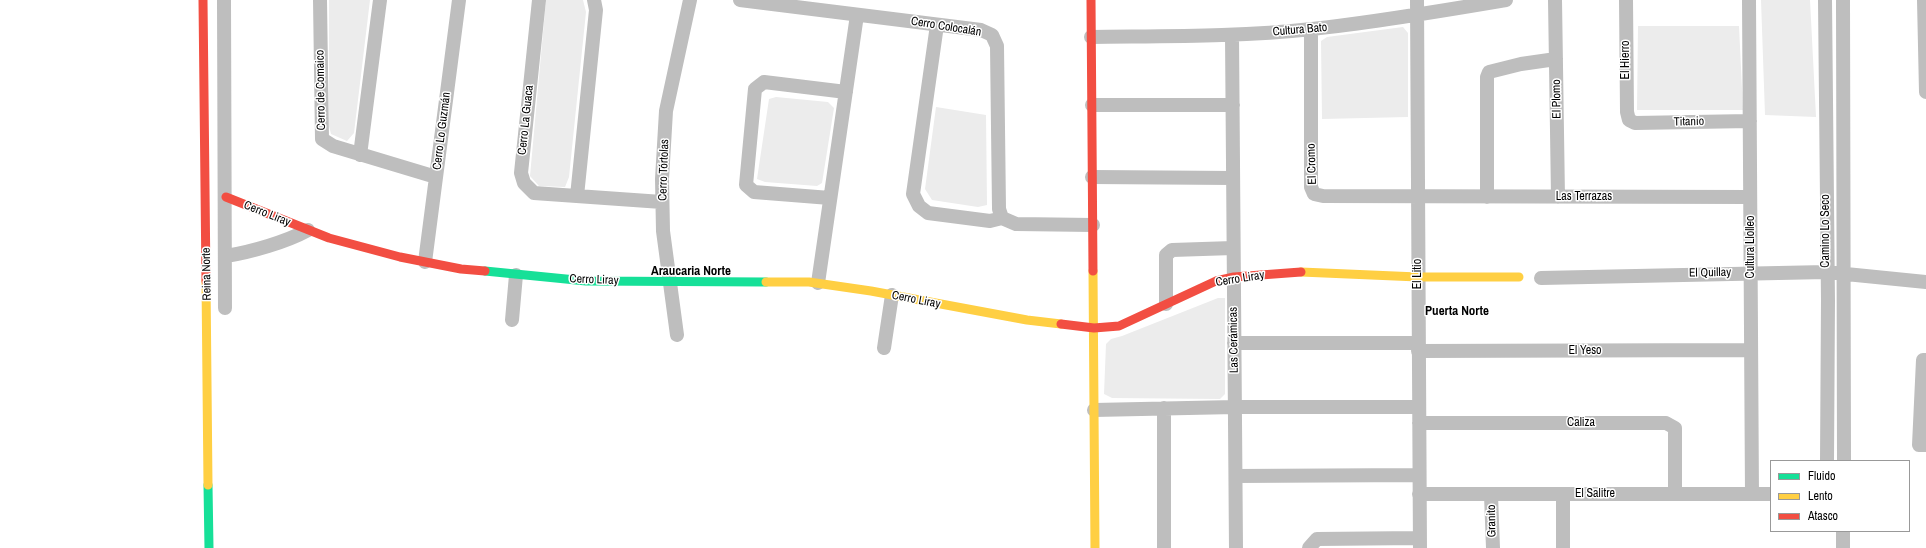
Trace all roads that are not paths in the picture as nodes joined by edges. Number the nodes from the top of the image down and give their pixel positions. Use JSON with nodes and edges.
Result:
{"nodes":[{"id":1,"x":203,"y":0,"type":"edge"},
{"id":2,"x":224,"y":0,"type":"edge"},
{"id":3,"x":320,"y":0,"type":"edge"},
{"id":4,"x":380,"y":0,"type":"edge"},
{"id":5,"x":459,"y":0,"type":"edge"},
{"id":6,"x":539,"y":0,"type":"edge"},
{"id":7,"x":594,"y":0,"type":"edge"},
{"id":8,"x":740,"y":0,"type":"edge"},
{"id":9,"x":1091,"y":0,"type":"edge"},
{"id":10,"x":1417,"y":0,"type":"edge"},
{"id":11,"x":1506,"y":0,"type":"edge"},
{"id":12,"x":1555,"y":0,"type":"edge"},
{"id":13,"x":1626,"y":0,"type":"edge"},
{"id":14,"x":1749,"y":0,"type":"edge"},
{"id":15,"x":1825,"y":0,"type":"edge"},
{"id":16,"x":1842,"y":0,"type":"edge"},
{"id":17,"x":1924,"y":0,"type":"edge"},
{"id":18,"x":688,"y":2,"type":"edge"},
{"id":19,"x":857,"y":15,"type":"junction"},
{"id":20,"x":1417,"y":16,"type":"junction"},
{"id":21,"x":937,"y":25,"type":"junction"},
{"id":22,"x":1311,"y":30,"type":"junction"},
{"id":23,"x":1232,"y":35,"type":"junction"},
{"id":24,"x":1091,"y":37,"type":"junction"},
{"id":25,"x":1556,"y":59,"type":"junction"},
{"id":26,"x":1926,"y":78,"type":"edge"},
{"id":27,"x":846,"y":92,"type":"junction"},
{"id":28,"x":1926,"y":92,"type":"edge"},
{"id":29,"x":1092,"y":104,"type":"junction"},
{"id":30,"x":1233,"y":105,"type":"junction"},
{"id":31,"x":1629,"y":120,"type":"joint"},
{"id":32,"x":1750,"y":121,"type":"junction"},
{"id":33,"x":360,"y":155,"type":"junction"},
{"id":34,"x":436,"y":177,"type":"junction"},
{"id":35,"x":1092,"y":177,"type":"junction"},
{"id":36,"x":1233,"y":178,"type":"junction"},
{"id":37,"x":577,"y":196,"type":"junction"},
{"id":38,"x":226,"y":197,"type":"junction"},
{"id":39,"x":1418,"y":197,"type":"junction"},
{"id":40,"x":1487,"y":197,"type":"junction"},
{"id":41,"x":1558,"y":197,"type":"junction"},
{"id":42,"x":1750,"y":197,"type":"junction"},
{"id":43,"x":830,"y":198,"type":"junction"},
{"id":44,"x":662,"y":202,"type":"junction"},
{"id":45,"x":1002,"y":218,"type":"junction"},
{"id":46,"x":1093,"y":225,"type":"junction"},
{"id":47,"x":308,"y":230,"type":"junction"},
{"id":48,"x":1233,"y":248,"type":"junction"},
{"id":49,"x":226,"y":256,"type":"junction"},
{"id":50,"x":425,"y":262,"type":"junction"},
{"id":51,"x":1751,"y":272,"type":"junction"},
{"id":52,"x":1826,"y":272,"type":"junction"},
{"id":53,"x":1843,"y":273,"type":"junction"},
{"id":54,"x":516,"y":275,"type":"junction"},
{"id":55,"x":1418,"y":277,"type":"junction"},
{"id":56,"x":1519,"y":277,"type":"dead end"},
{"id":57,"x":1234,"y":278,"type":"junction"},
{"id":58,"x":1541,"y":278,"type":"dead end"},
{"id":59,"x":669,"y":281,"type":"junction"},
{"id":60,"x":1926,"y":282,"type":"edge"},
{"id":61,"x":818,"y":283,"type":"junction"},
{"id":62,"x":892,"y":295,"type":"junction"},
{"id":63,"x":1166,"y":304,"type":"junction"},
{"id":64,"x":225,"y":308,"type":"dead end"},
{"id":65,"x":512,"y":320,"type":"dead end"},
{"id":66,"x":1094,"y":328,"type":"junction"},
{"id":67,"x":677,"y":335,"type":"dead end"},
{"id":68,"x":1234,"y":343,"type":"junction"},
{"id":69,"x":1418,"y":347,"type":"junction"},
{"id":70,"x":884,"y":348,"type":"dead end"},
{"id":71,"x":1751,"y":350,"type":"junction"},
{"id":72,"x":1926,"y":360,"type":"edge"},
{"id":73,"x":1236,"y":407,"type":"junction"},
{"id":74,"x":1164,"y":408,"type":"junction"},
{"id":75,"x":1419,"y":408,"type":"junction"},
{"id":76,"x":1094,"y":410,"type":"junction"},
{"id":77,"x":1419,"y":423,"type":"junction"},
{"id":78,"x":1926,"y":445,"type":"edge"},
{"id":79,"x":1828,"y":460,"type":"edge"},
{"id":80,"x":1844,"y":460,"type":"edge"},
{"id":81,"x":1236,"y":476,"type":"junction"},
{"id":82,"x":1419,"y":476,"type":"junction"},
{"id":83,"x":1419,"y":494,"type":"junction"},
{"id":84,"x":1492,"y":494,"type":"junction"},
{"id":85,"x":1563,"y":494,"type":"junction"},
{"id":86,"x":1675,"y":494,"type":"junction"},
{"id":87,"x":1752,"y":494,"type":"junction"},
{"id":88,"x":1770,"y":494,"type":"edge"},
{"id":89,"x":1843,"y":532,"type":"edge"},
{"id":90,"x":1420,"y":543,"type":"edge"},
{"id":91,"x":210,"y":548,"type":"edge"},
{"id":92,"x":1095,"y":548,"type":"edge"},
{"id":93,"x":1164,"y":548,"type":"edge"},
{"id":94,"x":1236,"y":548,"type":"edge"},
{"id":95,"x":1309,"y":548,"type":"edge"},
{"id":96,"x":1493,"y":548,"type":"edge"},
{"id":97,"x":1563,"y":548,"type":"edge"},
{"id":98,"x":1843,"y":548,"type":"edge"}],
"edges":[{"from":1,"to":91,"type":"street","name":"Reina Norte"},
{"from":2,"to":38,"type":"street","name":"Reina Norte"},
{"from":3,"to":33,"type":"street","name":"Cerro de Comaico"},
{"from":4,"to":33,"type":"street"},
{"from":5,"to":34,"type":"street","name":"Cerro Lo Guzmán"},
{"from":6,"to":37,"type":"street","name":"Cerro La Guaca"},
{"from":7,"to":37,"type":"street"},
{"from":8,"to":19,"type":"street","name":"Cerro Colocalán"},
{"from":9,"to":24,"type":"street"},
{"from":10,"to":20,"type":"street","name":"El Litio"},
{"from":11,"to":20,"type":"street","name":"Cultura Bato"},
{"from":12,"to":25,"type":"street","name":"El Plomo"},
{"from":13,"to":31,"type":"street","name":"El Hierro"},
{"from":14,"to":32,"type":"street","name":"Cultura Llolleo"},
{"from":15,"to":52,"type":"street","name":"Camino Lo Seco"},
{"from":16,"to":53,"type":"street","name":"Camino Lo Seco"},
{"from":17,"to":26,"type":"street"},
{"from":18,"to":44,"type":"street","name":"Cerro Tórtolas"},
{"from":19,"to":21,"type":"street","name":"Cerro Colocalán"},
{"from":19,"to":27,"type":"street"},
{"from":20,"to":22,"type":"street","name":"Cultura Bato"},
{"from":20,"to":39,"type":"street","name":"El Litio"},
{"from":21,"to":45,"type":"street","name":"Cerro Colocalán"},
{"from":21,"to":45,"type":"street"},
{"from":22,"to":23,"type":"street","name":"Cultura Bato"},
{"from":22,"to":39,"type":"street","name":"El Cromo"},
{"from":23,"to":24,"type":"street","name":"Cultura Bato"},
{"from":23,"to":30,"type":"street","name":"Las Cerámicas"},
{"from":24,"to":29,"type":"street"},
{"from":25,"to":40,"type":"street"},
{"from":25,"to":41,"type":"street","name":"El Plomo"},
{"from":26,"to":28,"type":"street"},
{"from":27,"to":43,"type":"street"},
{"from":27,"to":43,"type":"street"},
{"from":29,"to":30,"type":"street"},
{"from":29,"to":35,"type":"street"},
{"from":30,"to":36,"type":"street","name":"Las Cerámicas"},
{"from":31,"to":32,"type":"street","name":"Titanio"},
{"from":32,"to":42,"type":"street","name":"Cultura Llolleo"},
{"from":33,"to":34,"type":"street","name":"Cerro de Comaico"},
{"from":34,"to":50,"type":"street","name":"Cerro Lo Guzmán"},
{"from":35,"to":36,"type":"street"},
{"from":35,"to":46,"type":"street"},
{"from":36,"to":48,"type":"street","name":"Las Cerámicas"},
{"from":37,"to":44,"type":"street","name":"Cerro La Guaca"},
{"from":38,"to":47,"type":"street","name":"Cerro Liray"},
{"from":38,"to":49,"type":"street","name":"Reina Norte"},
{"from":39,"to":40,"type":"street","name":"Las Terrazas"},
{"from":39,"to":55,"type":"street","name":"El Litio"},
{"from":40,"to":41,"type":"street","name":"Las Terrazas"},
{"from":41,"to":42,"type":"street","name":"Las Terrazas"},
{"from":42,"to":51,"type":"street","name":"Cultura Llolleo"},
{"from":43,"to":61,"type":"street"},
{"from":44,"to":59,"type":"street","name":"Cerro Tórtolas"},
{"from":45,"to":46,"type":"street"},
{"from":46,"to":66,"type":"street"},
{"from":47,"to":49,"type":"street","name":"Cerro Liray"},
{"from":47,"to":50,"type":"street","name":"Cerro Liray"},
{"from":48,"to":57,"type":"street","name":"Las Cerámicas"},
{"from":48,"to":63,"type":"street"},
{"from":49,"to":64,"type":"street","name":"Reina Norte"},
{"from":50,"to":54,"type":"street","name":"Cerro Liray"},
{"from":51,"to":52,"type":"street","name":"El Quillay"},
{"from":51,"to":58,"type":"street","name":"El Quillay"},
{"from":51,"to":71,"type":"street","name":"Cultura Llolleo"},
{"from":52,"to":53,"type":"street","name":"El Quillay"},
{"from":52,"to":79,"type":"street","name":"Camino Lo Seco"},
{"from":53,"to":60,"type":"street","name":"El Quillay"},
{"from":53,"to":80,"type":"street","name":"Camino Lo Seco"},
{"from":54,"to":59,"type":"street","name":"Cerro Liray"},
{"from":54,"to":65,"type":"street"},
{"from":55,"to":56,"type":"street","name":"Cerro Liray"},
{"from":55,"to":57,"type":"street","name":"Cerro Liray"},
{"from":55,"to":69,"type":"street","name":"El Litio"},
{"from":57,"to":63,"type":"street","name":"Cerro Liray"},
{"from":57,"to":68,"type":"street","name":"Las Cerámicas"},
{"from":59,"to":61,"type":"street","name":"Cerro Liray"},
{"from":59,"to":67,"type":"street","name":"Cerro Tórtolas"},
{"from":61,"to":62,"type":"street","name":"Cerro Liray"},
{"from":62,"to":66,"type":"street","name":"Cerro Liray"},
{"from":62,"to":70,"type":"street"},
{"from":63,"to":66,"type":"street","name":"Cerro Liray"},
{"from":66,"to":76,"type":"street"},
{"from":68,"to":69,"type":"street","name":"El Yeso"},
{"from":68,"to":73,"type":"street","name":"Las Cerámicas"},
{"from":69,"to":71,"type":"street","name":"El Yeso"},
{"from":69,"to":75,"type":"street","name":"El Litio"},
{"from":71,"to":87,"type":"street","name":"Cultura Llolleo"},
{"from":72,"to":78,"type":"street"},
{"from":73,"to":74,"type":"street"},
{"from":73,"to":75,"type":"street"},
{"from":73,"to":81,"type":"street","name":"Las Cerámicas"},
{"from":74,"to":76,"type":"street"},
{"from":74,"to":93,"type":"street"},
{"from":75,"to":77,"type":"street","name":"El Litio"},
{"from":76,"to":92,"type":"street"},
{"from":77,"to":82,"type":"street","name":"El Litio"},
{"from":77,"to":86,"type":"street","name":"Caliza"},
{"from":81,"to":82,"type":"street"},
{"from":81,"to":94,"type":"street","name":"Las Cerámicas"},
{"from":82,"to":83,"type":"street","name":"El Litio"},
{"from":83,"to":84,"type":"street","name":"El Salitre"},
{"from":83,"to":90,"type":"street","name":"El Litio"},
{"from":84,"to":85,"type":"street","name":"El Salitre"},
{"from":84,"to":96,"type":"street","name":"Granito"},
{"from":85,"to":86,"type":"street","name":"El Salitre"},
{"from":85,"to":97,"type":"street"},
{"from":86,"to":87,"type":"street","name":"El Salitre"},
{"from":87,"to":88,"type":"street","name":"El Salitre"},
{"from":89,"to":98,"type":"street"},
{"from":90,"to":95,"type":"street"}]}
